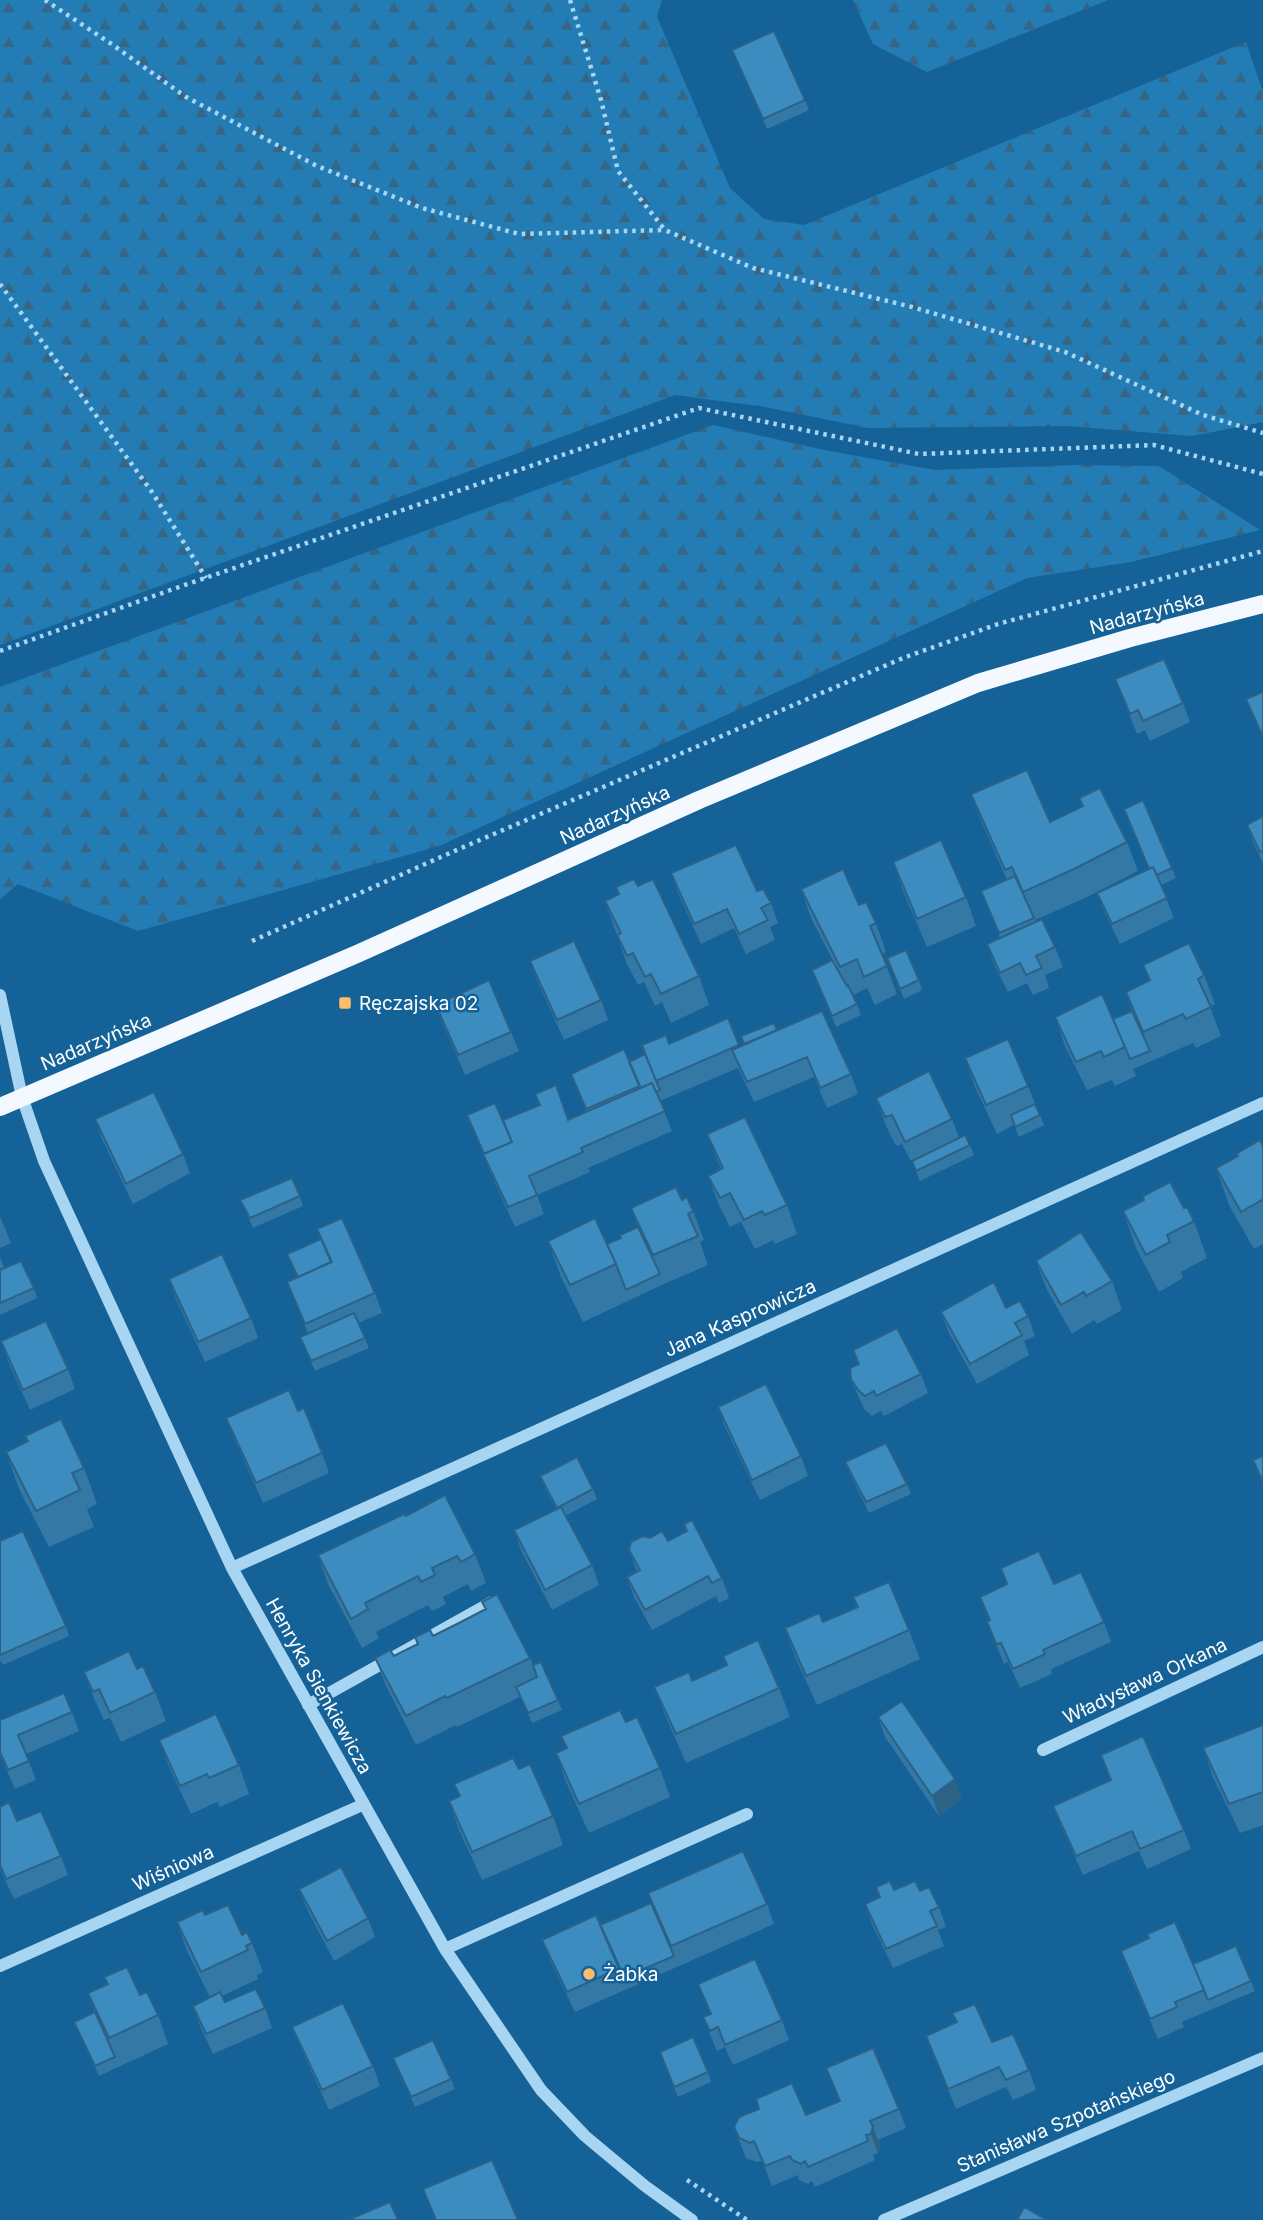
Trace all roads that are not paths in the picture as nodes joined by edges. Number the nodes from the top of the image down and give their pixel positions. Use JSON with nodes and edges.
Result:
{"nodes":[{"id":1,"x":1263,"y":604,"type":"edge"},
{"id":2,"x":0,"y":995,"type":"edge"},
{"id":3,"x":22,"y":1097,"type":"junction"},
{"id":4,"x":1263,"y":1103,"type":"edge"},
{"id":5,"x":0,"y":1107,"type":"edge"},
{"id":6,"x":232,"y":1568,"type":"junction"},
{"id":7,"x":492,"y":1602,"type":"edge"},
{"id":8,"x":1263,"y":1647,"type":"edge"},
{"id":9,"x":308,"y":1704,"type":"junction"},
{"id":10,"x":1043,"y":1750,"type":"dead end"},
{"id":11,"x":362,"y":1804,"type":"junction"},
{"id":12,"x":747,"y":1814,"type":"dead end"},
{"id":13,"x":445,"y":1949,"type":"junction"},
{"id":14,"x":0,"y":1966,"type":"edge"},
{"id":15,"x":1263,"y":2058,"type":"edge"},
{"id":16,"x":692,"y":2220,"type":"edge"},
{"id":17,"x":884,"y":2220,"type":"edge"}],
"edges":[{"from":1,"to":3,"type":"main road","name":"Nadarzyńska"},
{"from":2,"to":3,"type":"street","name":"Henryka Sienkiewicza"},
{"from":3,"to":5,"type":"main road","name":"Nadarzyńska"},
{"from":3,"to":6,"type":"street","name":"Henryka Sienkiewicza"},
{"from":4,"to":6,"type":"street","name":"Jana Kasprowicza"},
{"from":6,"to":9,"type":"street","name":"Henryka Sienkiewicza"},
{"from":7,"to":9,"type":"street"},
{"from":8,"to":10,"type":"street","name":"Władysława Orkana"},
{"from":9,"to":11,"type":"street","name":"Henryka Sienkiewicza"},
{"from":11,"to":13,"type":"street","name":"Henryka Sienkiewicza"},
{"from":11,"to":14,"type":"street","name":"Wiśniowa"},
{"from":12,"to":13,"type":"street"},
{"from":13,"to":16,"type":"street","name":"Henryka Sienkiewicza"},
{"from":15,"to":17,"type":"street","name":"Stanisława Szpotańskiego"}]}
